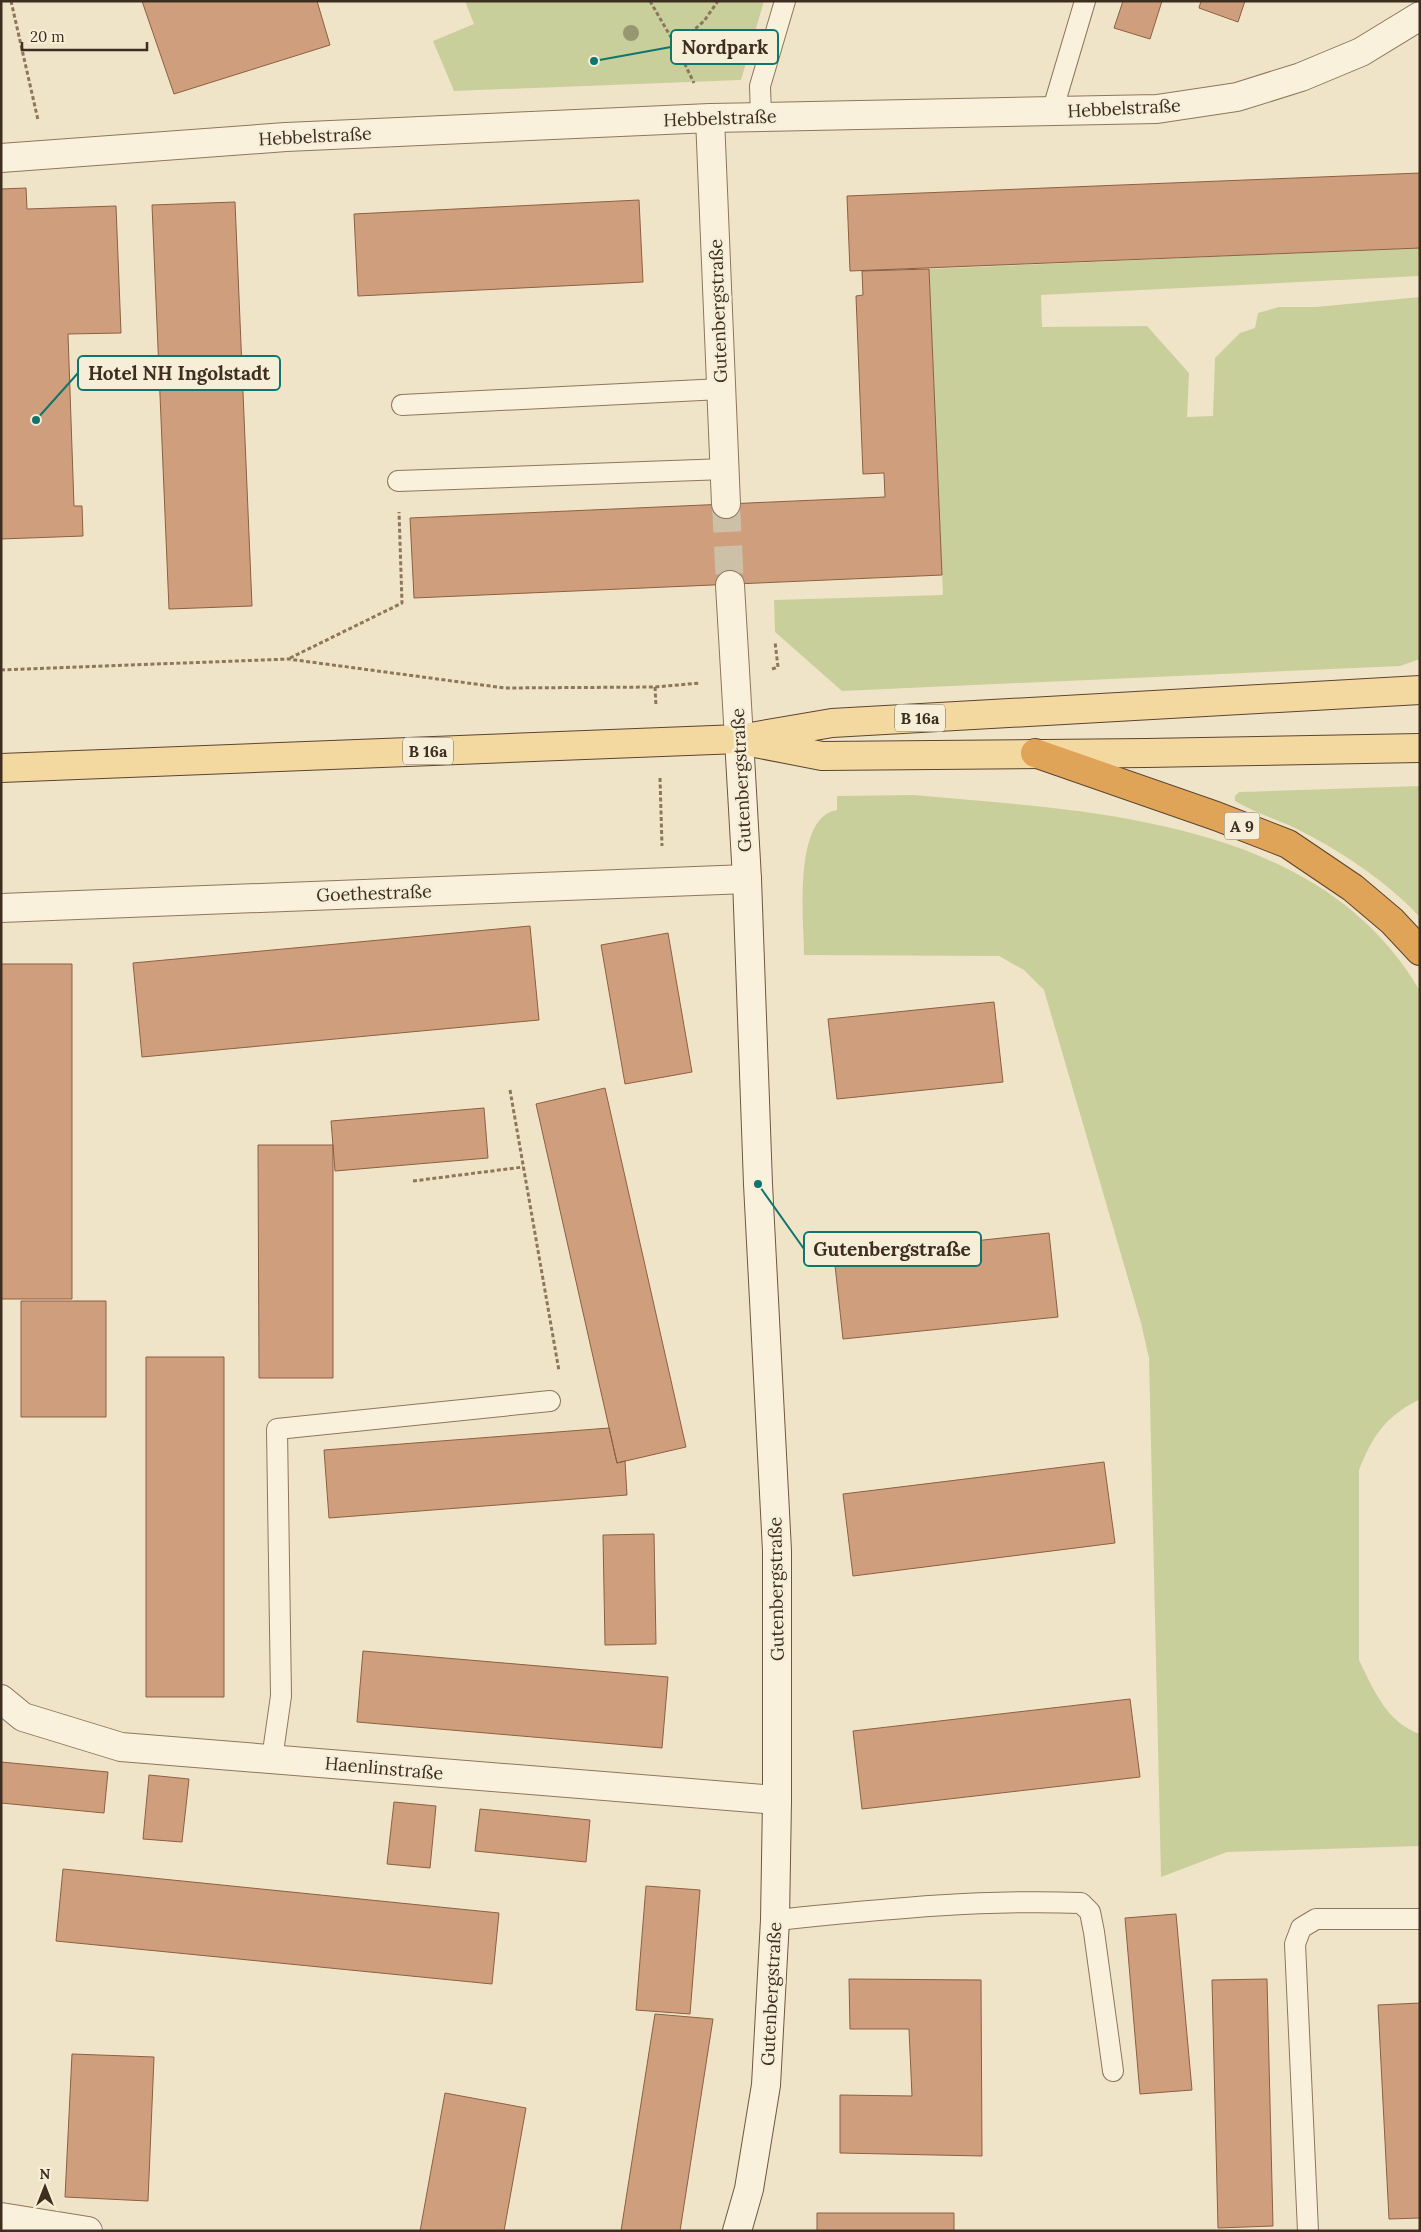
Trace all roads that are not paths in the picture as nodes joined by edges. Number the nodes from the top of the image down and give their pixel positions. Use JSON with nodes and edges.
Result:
{"nodes":[{"id":1,"x":785,"y":1,"type":"edge"},
{"id":2,"x":1085,"y":1,"type":"edge"},
{"id":3,"x":1420,"y":16,"type":"edge"},
{"id":4,"x":1052,"y":112,"type":"junction"},
{"id":5,"x":760,"y":117,"type":"junction"},
{"id":6,"x":710,"y":118,"type":"junction"},
{"id":7,"x":1,"y":158,"type":"edge"},
{"id":8,"x":721,"y":389,"type":"junction"},
{"id":9,"x":402,"y":404,"type":"dead end"},
{"id":10,"x":725,"y":469,"type":"junction"},
{"id":11,"x":398,"y":481,"type":"road end"},
{"id":12,"x":726,"y":504,"type":"tunnel mouth"},
{"id":13,"x":730,"y":585,"type":"tunnel mouth"},
{"id":14,"x":1418,"y":689,"type":"edge"},
{"id":15,"x":739,"y":739,"type":"junction"},
{"id":16,"x":1420,"y":748,"type":"edge"},
{"id":17,"x":1035,"y":753,"type":"junction"},
{"id":18,"x":1,"y":768,"type":"edge"},
{"id":19,"x":747,"y":879,"type":"junction"},
{"id":20,"x":1,"y":908,"type":"edge"},
{"id":21,"x":1420,"y":951,"type":"edge"},
{"id":22,"x":550,"y":1401,"type":"road end"},
{"id":23,"x":1,"y":1699,"type":"edge"},
{"id":24,"x":272,"y":1759,"type":"junction"},
{"id":25,"x":777,"y":1800,"type":"junction"},
{"id":26,"x":1420,"y":1919,"type":"edge"},
{"id":27,"x":775,"y":1920,"type":"junction"},
{"id":28,"x":1113,"y":2071,"type":"dead end"},
{"id":29,"x":1,"y":2217,"type":"edge"},
{"id":30,"x":88,"y":2231,"type":"edge"},
{"id":31,"x":737,"y":2231,"type":"edge"},
{"id":32,"x":1308,"y":2231,"type":"edge"}],
"edges":[{"from":1,"to":5,"type":"lane"},
{"from":2,"to":4,"type":"lane"},
{"from":3,"to":4,"type":"street","name":"Hebbelstraße"},
{"from":4,"to":5,"type":"street","name":"Hebbelstraße"},
{"from":5,"to":6,"type":"street","name":"Hebbelstraße"},
{"from":6,"to":7,"type":"street","name":"Hebbelstraße"},
{"from":6,"to":8,"type":"street","name":"Gutenbergstraße"},
{"from":8,"to":9,"type":"lane"},
{"from":8,"to":10,"type":"street","name":"Gutenbergstraße"},
{"from":10,"to":11,"type":"lane"},
{"from":10,"to":12,"type":"street","name":"Gutenbergstraße"},
{"from":13,"to":15,"type":"street","name":"Gutenbergstraße"},
{"from":14,"to":15,"type":"main road","number":"B 16a"},
{"from":15,"to":17,"type":"main road","number":"B 16a"},
{"from":15,"to":18,"type":"main road","number":"B 16a"},
{"from":15,"to":19,"type":"street","name":"Gutenbergstraße"},
{"from":16,"to":17,"type":"main road","number":"B 16a"},
{"from":17,"to":21,"type":"highway","number":"A 9"},
{"from":19,"to":20,"type":"street","name":"Goethestraße"},
{"from":19,"to":25,"type":"street","name":"Gutenbergstraße"},
{"from":22,"to":24,"type":"lane"},
{"from":23,"to":24,"type":"street","name":"Haenlinstraße"},
{"from":24,"to":25,"type":"street","name":"Haenlinstraße"},
{"from":25,"to":27,"type":"street","name":"Gutenbergstraße"},
{"from":26,"to":32,"type":"lane"},
{"from":27,"to":28,"type":"lane"},
{"from":27,"to":31,"type":"street","name":"Gutenbergstraße"},
{"from":29,"to":30,"type":"street"}]}
